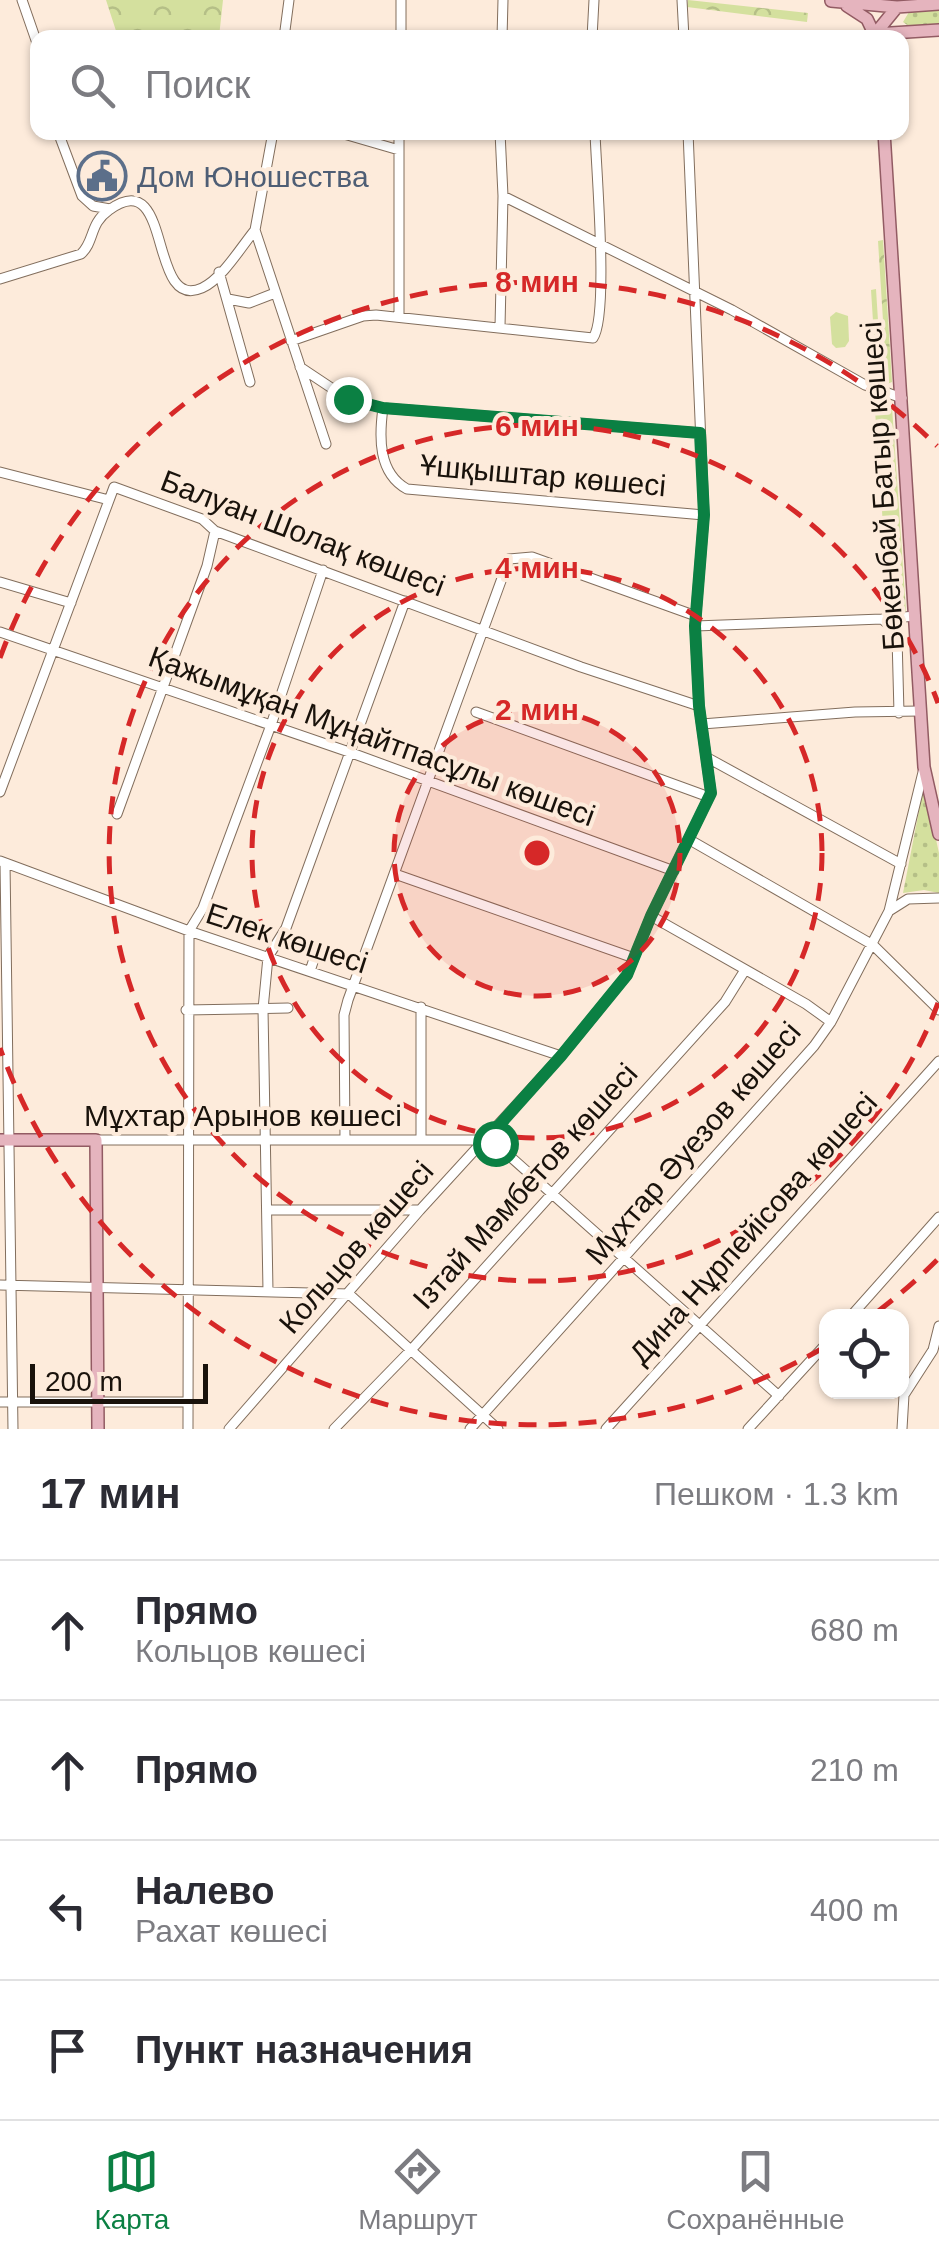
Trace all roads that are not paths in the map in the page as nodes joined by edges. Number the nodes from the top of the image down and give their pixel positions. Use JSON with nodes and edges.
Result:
{"nodes":[{"id":1,"x":22,"y":0,"type":"edge"},
{"id":2,"x":289,"y":0,"type":"edge"},
{"id":3,"x":401,"y":0,"type":"edge"},
{"id":4,"x":503,"y":0,"type":"edge"},
{"id":5,"x":594,"y":0,"type":"edge"},
{"id":6,"x":682,"y":0,"type":"edge"},
{"id":7,"x":823,"y":0,"type":"edge"},
{"id":8,"x":831,"y":1,"type":"edge"},
{"id":9,"x":939,"y":4,"type":"edge"},
{"id":10,"x":897,"y":6,"type":"junction"},
{"id":11,"x":32,"y":30,"type":"edge"},
{"id":12,"x":285,"y":30,"type":"edge"},
{"id":13,"x":401,"y":30,"type":"edge"},
{"id":14,"x":502,"y":30,"type":"edge"},
{"id":15,"x":592,"y":30,"type":"edge"},
{"id":16,"x":684,"y":30,"type":"edge"},
{"id":17,"x":873,"y":30,"type":"edge"},
{"id":18,"x":880,"y":30,"type":"edge"},
{"id":19,"x":939,"y":30,"type":"edge"},
{"id":20,"x":909,"y":35,"type":"edge"},
{"id":21,"x":61,"y":140,"type":"edge"},
{"id":22,"x":272,"y":140,"type":"edge"},
{"id":23,"x":365,"y":140,"type":"edge"},
{"id":24,"x":400,"y":140,"type":"edge"},
{"id":25,"x":500,"y":140,"type":"edge"},
{"id":26,"x":594,"y":140,"type":"edge"},
{"id":27,"x":688,"y":140,"type":"edge"},
{"id":28,"x":885,"y":140,"type":"edge"},
{"id":29,"x":399,"y":150,"type":"junction"},
{"id":30,"x":503,"y":196,"type":"junction"},
{"id":31,"x":110,"y":209,"type":"junction"},
{"id":32,"x":255,"y":230,"type":"junction"},
{"id":33,"x":598,"y":242,"type":"junction"},
{"id":34,"x":219,"y":272,"type":"junction"},
{"id":35,"x":0,"y":279,"type":"edge"},
{"id":36,"x":696,"y":292,"type":"junction"},
{"id":37,"x":275,"y":293,"type":"junction"},
{"id":38,"x":228,"y":298,"type":"junction"},
{"id":39,"x":398,"y":316,"type":"junction"},
{"id":40,"x":500,"y":327,"type":"junction"},
{"id":41,"x":291,"y":340,"type":"junction"},
{"id":42,"x":300,"y":367,"type":"junction"},
{"id":43,"x":250,"y":382,"type":"dead end"},
{"id":44,"x":902,"y":398,"type":"junction"},
{"id":45,"x":383,"y":408,"type":"junction"},
{"id":46,"x":700,"y":433,"type":"junction"},
{"id":47,"x":326,"y":444,"type":"dead end"},
{"id":48,"x":0,"y":472,"type":"edge"},
{"id":49,"x":109,"y":500,"type":"junction"},
{"id":50,"x":704,"y":515,"type":"junction"},
{"id":51,"x":215,"y":531,"type":"junction"},
{"id":52,"x":322,"y":570,"type":"junction"},
{"id":53,"x":0,"y":582,"type":"edge"},
{"id":54,"x":405,"y":601,"type":"junction"},
{"id":55,"x":71,"y":603,"type":"junction"},
{"id":56,"x":915,"y":616,"type":"junction"},
{"id":57,"x":882,"y":619,"type":"junction"},
{"id":58,"x":696,"y":621,"type":"junction"},
{"id":59,"x":484,"y":631,"type":"junction"},
{"id":60,"x":0,"y":632,"type":"edge"},
{"id":61,"x":53,"y":649,"type":"junction"},
{"id":62,"x":164,"y":688,"type":"junction"},
{"id":63,"x":699,"y":706,"type":"junction"},
{"id":64,"x":476,"y":712,"type":"dead end"},
{"id":65,"x":899,"y":712,"type":"junction"},
{"id":66,"x":920,"y":712,"type":"junction"},
{"id":67,"x":702,"y":724,"type":"junction"},
{"id":68,"x":271,"y":725,"type":"junction"},
{"id":69,"x":349,"y":752,"type":"junction"},
{"id":70,"x":706,"y":757,"type":"junction"},
{"id":71,"x":924,"y":767,"type":"junction"},
{"id":72,"x":428,"y":781,"type":"junction"},
{"id":73,"x":0,"y":792,"type":"edge"},
{"id":74,"x":709,"y":797,"type":"junction"},
{"id":75,"x":116,"y":814,"type":"dead end"},
{"id":76,"x":939,"y":834,"type":"edge"},
{"id":77,"x":690,"y":840,"type":"junction"},
{"id":78,"x":2,"y":862,"type":"edge"},
{"id":79,"x":901,"y":864,"type":"junction"},
{"id":80,"x":674,"y":871,"type":"junction"},
{"id":81,"x":395,"y":874,"type":"junction"},
{"id":82,"x":939,"y":898,"type":"edge"},
{"id":83,"x":889,"y":911,"type":"junction"},
{"id":84,"x":651,"y":916,"type":"junction"},
{"id":85,"x":189,"y":931,"type":"junction"},
{"id":86,"x":873,"y":946,"type":"junction"},
{"id":87,"x":317,"y":950,"type":"dead end"},
{"id":88,"x":268,"y":956,"type":"junction"},
{"id":89,"x":634,"y":958,"type":"junction"},
{"id":90,"x":310,"y":970,"type":"junction"},
{"id":91,"x":746,"y":970,"type":"junction"},
{"id":92,"x":354,"y":987,"type":"junction"},
{"id":93,"x":421,"y":1007,"type":"junction"},
{"id":94,"x":288,"y":1008,"type":"dead end"},
{"id":95,"x":263,"y":1009,"type":"junction"},
{"id":96,"x":186,"y":1010,"type":"junction"},
{"id":97,"x":939,"y":1010,"type":"edge"},
{"id":98,"x":831,"y":1022,"type":"junction"},
{"id":99,"x":561,"y":1056,"type":"junction"},
{"id":100,"x":938,"y":1061,"type":"edge"},
{"id":101,"x":345,"y":1139,"type":"junction"},
{"id":102,"x":5,"y":1140,"type":"edge"},
{"id":103,"x":96,"y":1140,"type":"junction"},
{"id":104,"x":266,"y":1140,"type":"junction"},
{"id":105,"x":422,"y":1140,"type":"junction"},
{"id":106,"x":486,"y":1140,"type":"junction"},
{"id":107,"x":186,"y":1141,"type":"junction"},
{"id":108,"x":552,"y":1194,"type":"junction"},
{"id":109,"x":267,"y":1210,"type":"junction"},
{"id":110,"x":420,"y":1210,"type":"junction"},
{"id":111,"x":939,"y":1217,"type":"edge"},
{"id":112,"x":625,"y":1259,"type":"junction"},
{"id":113,"x":6,"y":1285,"type":"edge"},
{"id":114,"x":97,"y":1286,"type":"junction"},
{"id":115,"x":188,"y":1289,"type":"junction"},
{"id":116,"x":268,"y":1291,"type":"junction"},
{"id":117,"x":349,"y":1294,"type":"junction"},
{"id":118,"x":857,"y":1309,"type":"edge"},
{"id":119,"x":700,"y":1325,"type":"junction"},
{"id":120,"x":939,"y":1326,"type":"edge"},
{"id":121,"x":411,"y":1350,"type":"junction"},
{"id":122,"x":819,"y":1352,"type":"edge"},
{"id":123,"x":779,"y":1396,"type":"junction"},
{"id":124,"x":0,"y":1402,"type":"edge"},
{"id":125,"x":12,"y":1402,"type":"junction"},
{"id":126,"x":188,"y":1402,"type":"junction"},
{"id":127,"x":98,"y":1404,"type":"junction"},
{"id":128,"x":483,"y":1415,"type":"junction"},
{"id":129,"x":12,"y":1429,"type":"edge"},
{"id":130,"x":98,"y":1429,"type":"edge"},
{"id":131,"x":188,"y":1429,"type":"edge"},
{"id":132,"x":229,"y":1429,"type":"edge"},
{"id":133,"x":334,"y":1429,"type":"edge"},
{"id":134,"x":470,"y":1429,"type":"edge"},
{"id":135,"x":498,"y":1429,"type":"edge"},
{"id":136,"x":606,"y":1429,"type":"edge"},
{"id":137,"x":748,"y":1429,"type":"edge"},
{"id":138,"x":902,"y":1429,"type":"edge"}],
"edges":[{"from":1,"to":11,"type":"street"},
{"from":2,"to":12,"type":"street"},
{"from":3,"to":13,"type":"street"},
{"from":4,"to":14,"type":"street"},
{"from":5,"to":15,"type":"street"},
{"from":6,"to":16,"type":"street"},
{"from":7,"to":8,"type":"main road"},
{"from":8,"to":10,"type":"main road"},
{"from":8,"to":17,"type":"main road"},
{"from":9,"to":10,"type":"main road"},
{"from":10,"to":18,"type":"main road"},
{"from":19,"to":20,"type":"main road"},
{"from":21,"to":31,"type":"street"},
{"from":22,"to":32,"type":"street"},
{"from":23,"to":29,"type":"street"},
{"from":24,"to":29,"type":"street"},
{"from":25,"to":30,"type":"street"},
{"from":26,"to":33,"type":"street"},
{"from":27,"to":36,"type":"street","name":"Кольцов көшесі"},
{"from":28,"to":44,"type":"main road","name":"Бөкенбай Батыр көшесі"},
{"from":29,"to":39,"type":"street"},
{"from":30,"to":33,"type":"street"},
{"from":30,"to":40,"type":"street"},
{"from":31,"to":34,"type":"street"},
{"from":31,"to":35,"type":"street"},
{"from":32,"to":34,"type":"street"},
{"from":32,"to":37,"type":"street"},
{"from":33,"to":36,"type":"street"},
{"from":33,"to":40,"type":"street"},
{"from":34,"to":38,"type":"street"},
{"from":36,"to":44,"type":"street"},
{"from":36,"to":46,"type":"street","name":"Кольцов көшесі"},
{"from":37,"to":38,"type":"street"},
{"from":37,"to":41,"type":"street"},
{"from":38,"to":43,"type":"street"},
{"from":39,"to":40,"type":"street"},
{"from":39,"to":41,"type":"street"},
{"from":41,"to":42,"type":"street"},
{"from":42,"to":45,"type":"street"},
{"from":42,"to":47,"type":"street"},
{"from":44,"to":56,"type":"main road","name":"Бөкенбай Батыр көшесі"},
{"from":45,"to":46,"type":"street"},
{"from":45,"to":50,"type":"street","name":"Ұшқыштар көшесі"},
{"from":46,"to":50,"type":"street","name":"Кольцов көшесі"},
{"from":48,"to":49,"type":"street"},
{"from":49,"to":51,"type":"street","name":"Балуан Шолақ көшесі"},
{"from":49,"to":55,"type":"street"},
{"from":50,"to":58,"type":"street","name":"Кольцов көшесі"},
{"from":51,"to":52,"type":"street","name":"Балуан Шолақ көшесі"},
{"from":51,"to":62,"type":"street"},
{"from":52,"to":54,"type":"street","name":"Балуан Шолақ көшесі"},
{"from":52,"to":68,"type":"street"},
{"from":53,"to":55,"type":"street"},
{"from":54,"to":59,"type":"street","name":"Балуан Шолақ көшесі"},
{"from":54,"to":69,"type":"street"},
{"from":55,"to":61,"type":"street"},
{"from":56,"to":57,"type":"street"},
{"from":56,"to":66,"type":"main road","name":"Бөкенбай Батыр көшесі"},
{"from":57,"to":58,"type":"street"},
{"from":57,"to":65,"type":"street"},
{"from":58,"to":59,"type":"street"},
{"from":58,"to":63,"type":"street","name":"Кольцов көшесі"},
{"from":59,"to":63,"type":"street","name":"Балуан Шолақ көшесі"},
{"from":59,"to":72,"type":"street"},
{"from":60,"to":61,"type":"street","name":"Қажымұқан Мұңайтпасұлы көшесі"},
{"from":61,"to":62,"type":"street","name":"Қажымұқан Мұңайтпасұлы көшесі"},
{"from":61,"to":73,"type":"street"},
{"from":62,"to":68,"type":"street","name":"Қажымұқан Мұңайтпасұлы көшесі"},
{"from":62,"to":75,"type":"street"},
{"from":63,"to":67,"type":"street","name":"Кольцов көшесі"},
{"from":64,"to":74,"type":"street"},
{"from":65,"to":66,"type":"street"},
{"from":65,"to":67,"type":"street"},
{"from":66,"to":71,"type":"main road","name":"Бөкенбай Батыр көшесі"},
{"from":67,"to":70,"type":"street","name":"Кольцов көшесі"},
{"from":68,"to":69,"type":"street","name":"Қажымұқан Мұңайтпасұлы көшесі"},
{"from":68,"to":85,"type":"street"},
{"from":69,"to":72,"type":"street","name":"Қажымұқан Мұңайтпасұлы көшесі"},
{"from":69,"to":88,"type":"street"},
{"from":70,"to":74,"type":"street","name":"Кольцов көшесі"},
{"from":70,"to":79,"type":"street"},
{"from":71,"to":76,"type":"main road","name":"Бөкенбай Батыр көшесі"},
{"from":71,"to":79,"type":"street","name":"Мұхтар Әуезов көшесі"},
{"from":72,"to":80,"type":"street","name":"Қажымұқан Мұңайтпасұлы көшесі"},
{"from":72,"to":81,"type":"street"},
{"from":74,"to":77,"type":"street","name":"Кольцов көшесі"},
{"from":77,"to":80,"type":"street","name":"Кольцов көшесі"},
{"from":77,"to":86,"type":"street"},
{"from":78,"to":85,"type":"street","name":"Елек көшесі"},
{"from":78,"to":102,"type":"street"},
{"from":79,"to":83,"type":"street","name":"Мұхтар Әуезов көшесі"},
{"from":80,"to":84,"type":"street","name":"Кольцов көшесі"},
{"from":81,"to":89,"type":"street"},
{"from":81,"to":92,"type":"street"},
{"from":82,"to":83,"type":"street"},
{"from":83,"to":86,"type":"street","name":"Мұхтар Әуезов көшесі"},
{"from":84,"to":89,"type":"street","name":"Кольцов көшесі"},
{"from":84,"to":91,"type":"street"},
{"from":85,"to":88,"type":"street","name":"Елек көшесі"},
{"from":85,"to":96,"type":"street"},
{"from":86,"to":97,"type":"street"},
{"from":86,"to":98,"type":"street","name":"Мұхтар Әуезов көшесі"},
{"from":87,"to":90,"type":"street"},
{"from":88,"to":90,"type":"street","name":"Елек көшесі"},
{"from":88,"to":95,"type":"street"},
{"from":89,"to":99,"type":"street","name":"Кольцов көшесі"},
{"from":90,"to":92,"type":"street","name":"Елек көшесі"},
{"from":91,"to":98,"type":"street"},
{"from":91,"to":108,"type":"street","name":"Ізтай Мәмбетов көшесі"},
{"from":92,"to":93,"type":"street","name":"Елек көшесі"},
{"from":92,"to":101,"type":"street"},
{"from":93,"to":99,"type":"street","name":"Елек көшесі"},
{"from":93,"to":105,"type":"street"},
{"from":94,"to":95,"type":"street"},
{"from":95,"to":96,"type":"street"},
{"from":95,"to":104,"type":"street"},
{"from":96,"to":107,"type":"street"},
{"from":98,"to":112,"type":"street","name":"Мұхтар Әуезов көшесі"},
{"from":99,"to":106,"type":"street","name":"Кольцов көшесі"},
{"from":100,"to":119,"type":"street","name":"Дина Нұрпейісова көшесі"},
{"from":101,"to":104,"type":"street","name":"Мұхтар Арынов көшесі"},
{"from":101,"to":105,"type":"street","name":"Мұхтар Арынов көшесі"},
{"from":102,"to":103,"type":"main road","name":"Мұхтар Арынов көшесі"},
{"from":102,"to":113,"type":"street"},
{"from":103,"to":107,"type":"street","name":"Мұхтар Арынов көшесі"},
{"from":103,"to":114,"type":"main road"},
{"from":104,"to":107,"type":"street","name":"Мұхтар Арынов көшесі"},
{"from":104,"to":109,"type":"street"},
{"from":105,"to":106,"type":"street","name":"Мұхтар Арынов көшесі"},
{"from":106,"to":108,"type":"street"},
{"from":106,"to":110,"type":"street","name":"Кольцов көшесі"},
{"from":107,"to":115,"type":"street"},
{"from":108,"to":112,"type":"street"},
{"from":108,"to":121,"type":"street","name":"Ізтай Мәмбетов көшесі"},
{"from":109,"to":110,"type":"street"},
{"from":109,"to":116,"type":"street"},
{"from":110,"to":117,"type":"street","name":"Кольцов көшесі"},
{"from":111,"to":118,"type":"street"},
{"from":112,"to":119,"type":"street"},
{"from":112,"to":128,"type":"street","name":"Мұхтар Әуезов көшесі"},
{"from":113,"to":114,"type":"street"},
{"from":113,"to":125,"type":"street"},
{"from":114,"to":115,"type":"street"},
{"from":114,"to":127,"type":"main road"},
{"from":115,"to":116,"type":"street"},
{"from":115,"to":126,"type":"street"},
{"from":116,"to":117,"type":"street"},
{"from":117,"to":121,"type":"street"},
{"from":117,"to":132,"type":"street","name":"Кольцов көшесі"},
{"from":119,"to":123,"type":"street"},
{"from":119,"to":136,"type":"street","name":"Дина Нұрпейісова көшесі"},
{"from":120,"to":138,"type":"street"},
{"from":121,"to":128,"type":"street"},
{"from":121,"to":133,"type":"street","name":"Ізтай Мәмбетов көшесі"},
{"from":122,"to":123,"type":"street"},
{"from":123,"to":137,"type":"street"},
{"from":124,"to":125,"type":"street"},
{"from":125,"to":127,"type":"street"},
{"from":125,"to":129,"type":"street"},
{"from":126,"to":127,"type":"street"},
{"from":126,"to":131,"type":"street"},
{"from":127,"to":130,"type":"main road"},
{"from":128,"to":134,"type":"street","name":"Мұхтар Әуезов көшесі"},
{"from":128,"to":135,"type":"street"}]}
